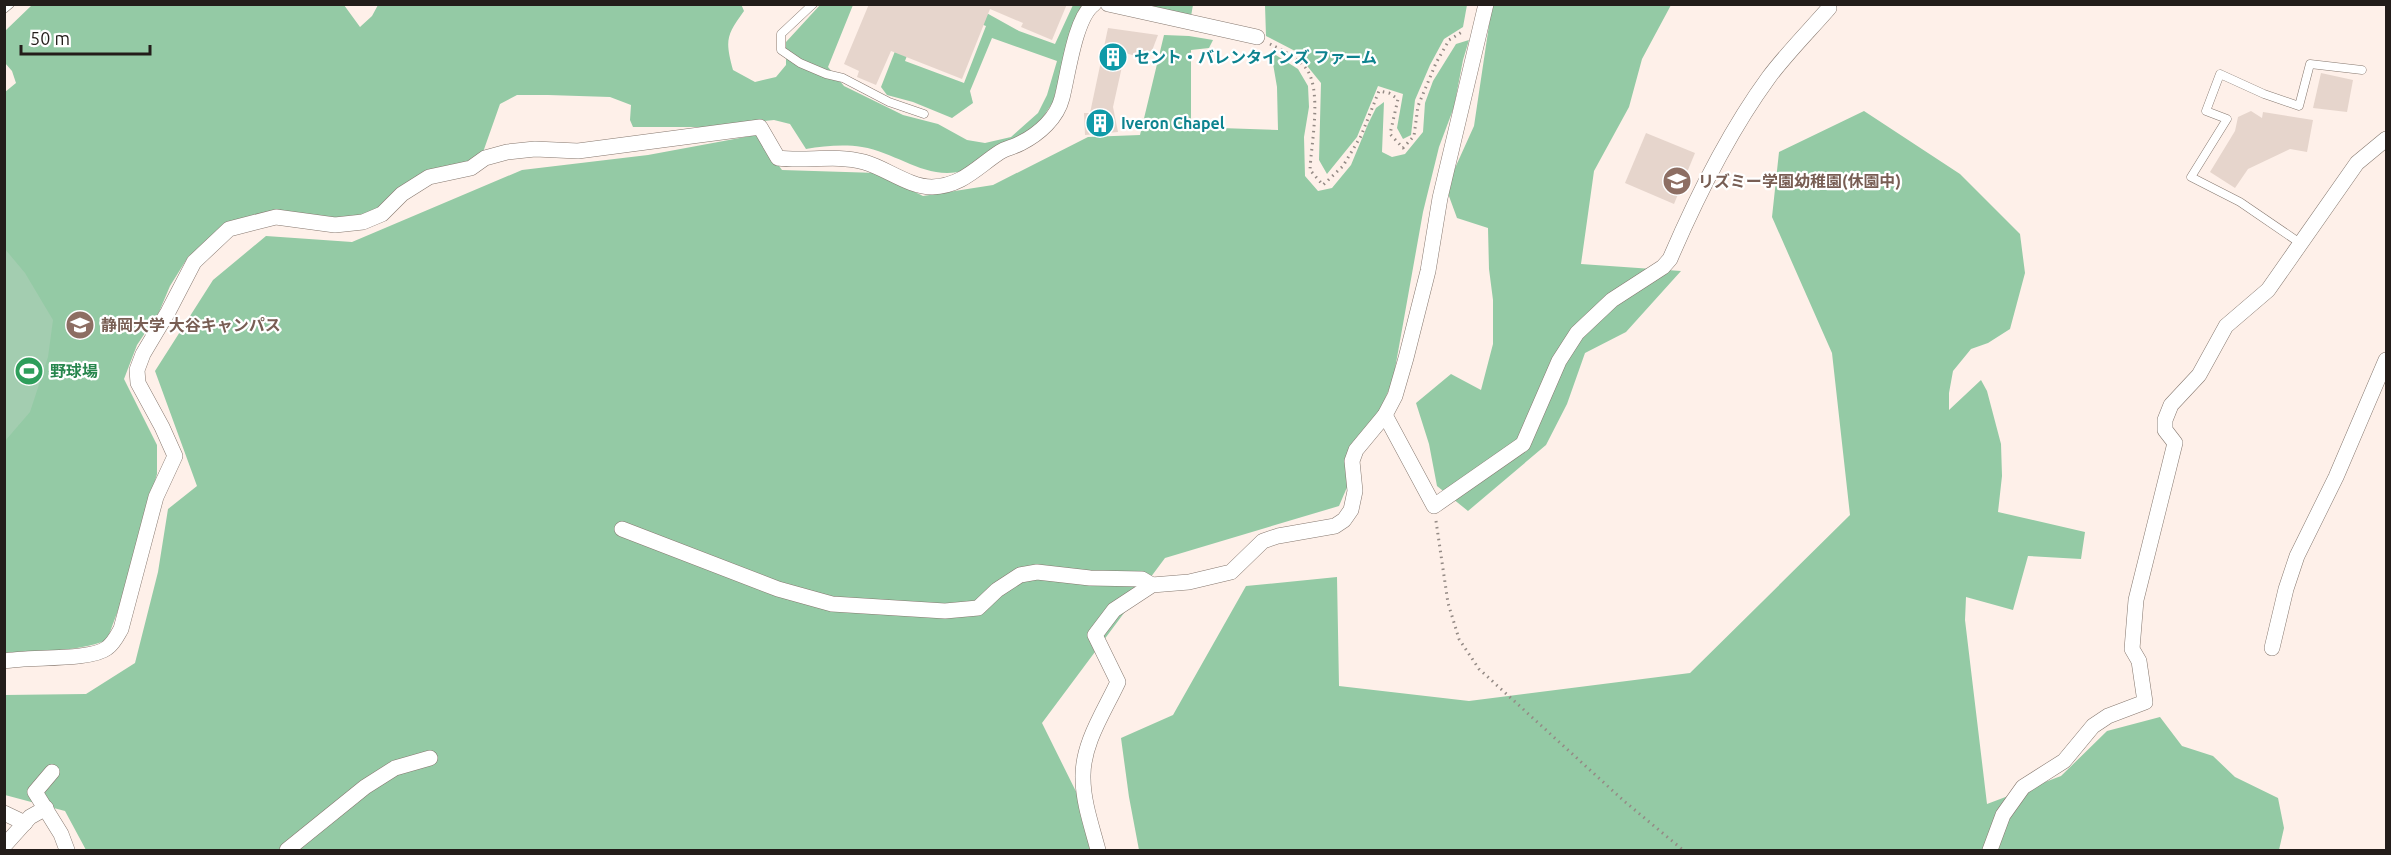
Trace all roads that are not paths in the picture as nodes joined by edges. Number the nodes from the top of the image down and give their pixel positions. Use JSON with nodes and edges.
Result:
{"nodes":[{"id":1,"x":10,"y":4,"type":"edge"},
{"id":2,"x":813,"y":4,"type":"edge"},
{"id":3,"x":1094,"y":4,"type":"edge"},
{"id":4,"x":1108,"y":4,"type":"edge"},
{"id":5,"x":1486,"y":4,"type":"edge"},
{"id":6,"x":1828,"y":4,"type":"edge"},
{"id":7,"x":4,"y":9,"type":"edge"},
{"id":8,"x":1257,"y":37,"type":"road end"},
{"id":9,"x":2362,"y":70,"type":"dead end"},
{"id":10,"x":924,"y":114,"type":"dead end"},
{"id":11,"x":2386,"y":139,"type":"edge"},
{"id":12,"x":2300,"y":243,"type":"junction"},
{"id":13,"x":2386,"y":360,"type":"edge"},
{"id":14,"x":1385,"y":415,"type":"junction"},
{"id":15,"x":622,"y":529,"type":"dead end"},
{"id":16,"x":1152,"y":585,"type":"junction"},
{"id":17,"x":2272,"y":648,"type":"dead end"},
{"id":18,"x":4,"y":660,"type":"edge"},
{"id":19,"x":430,"y":758,"type":"dead end"},
{"id":20,"x":52,"y":772,"type":"dead end"},
{"id":21,"x":46,"y":808,"type":"junction"},
{"id":22,"x":4,"y":813,"type":"edge"},
{"id":23,"x":25,"y":823,"type":"junction"},
{"id":24,"x":4,"y":846,"type":"edge"},
{"id":25,"x":67,"y":850,"type":"edge"},
{"id":26,"x":287,"y":850,"type":"edge"},
{"id":27,"x":1098,"y":850,"type":"edge"},
{"id":28,"x":1990,"y":850,"type":"edge"}],
"edges":[{"from":1,"to":7,"type":"lane"},
{"from":2,"to":10,"type":"lane"},
{"from":3,"to":18,"type":"street"},
{"from":4,"to":8,"type":"street"},
{"from":5,"to":14,"type":"street"},
{"from":6,"to":14,"type":"street"},
{"from":9,"to":12,"type":"lane"},
{"from":11,"to":12,"type":"street"},
{"from":12,"to":28,"type":"street"},
{"from":13,"to":17,"type":"street"},
{"from":14,"to":16,"type":"street"},
{"from":15,"to":16,"type":"street"},
{"from":16,"to":27,"type":"street"},
{"from":19,"to":26,"type":"street"},
{"from":20,"to":21,"type":"street"},
{"from":21,"to":23,"type":"street"},
{"from":21,"to":25,"type":"street"},
{"from":22,"to":23,"type":"street"},
{"from":23,"to":24,"type":"street"}]}
